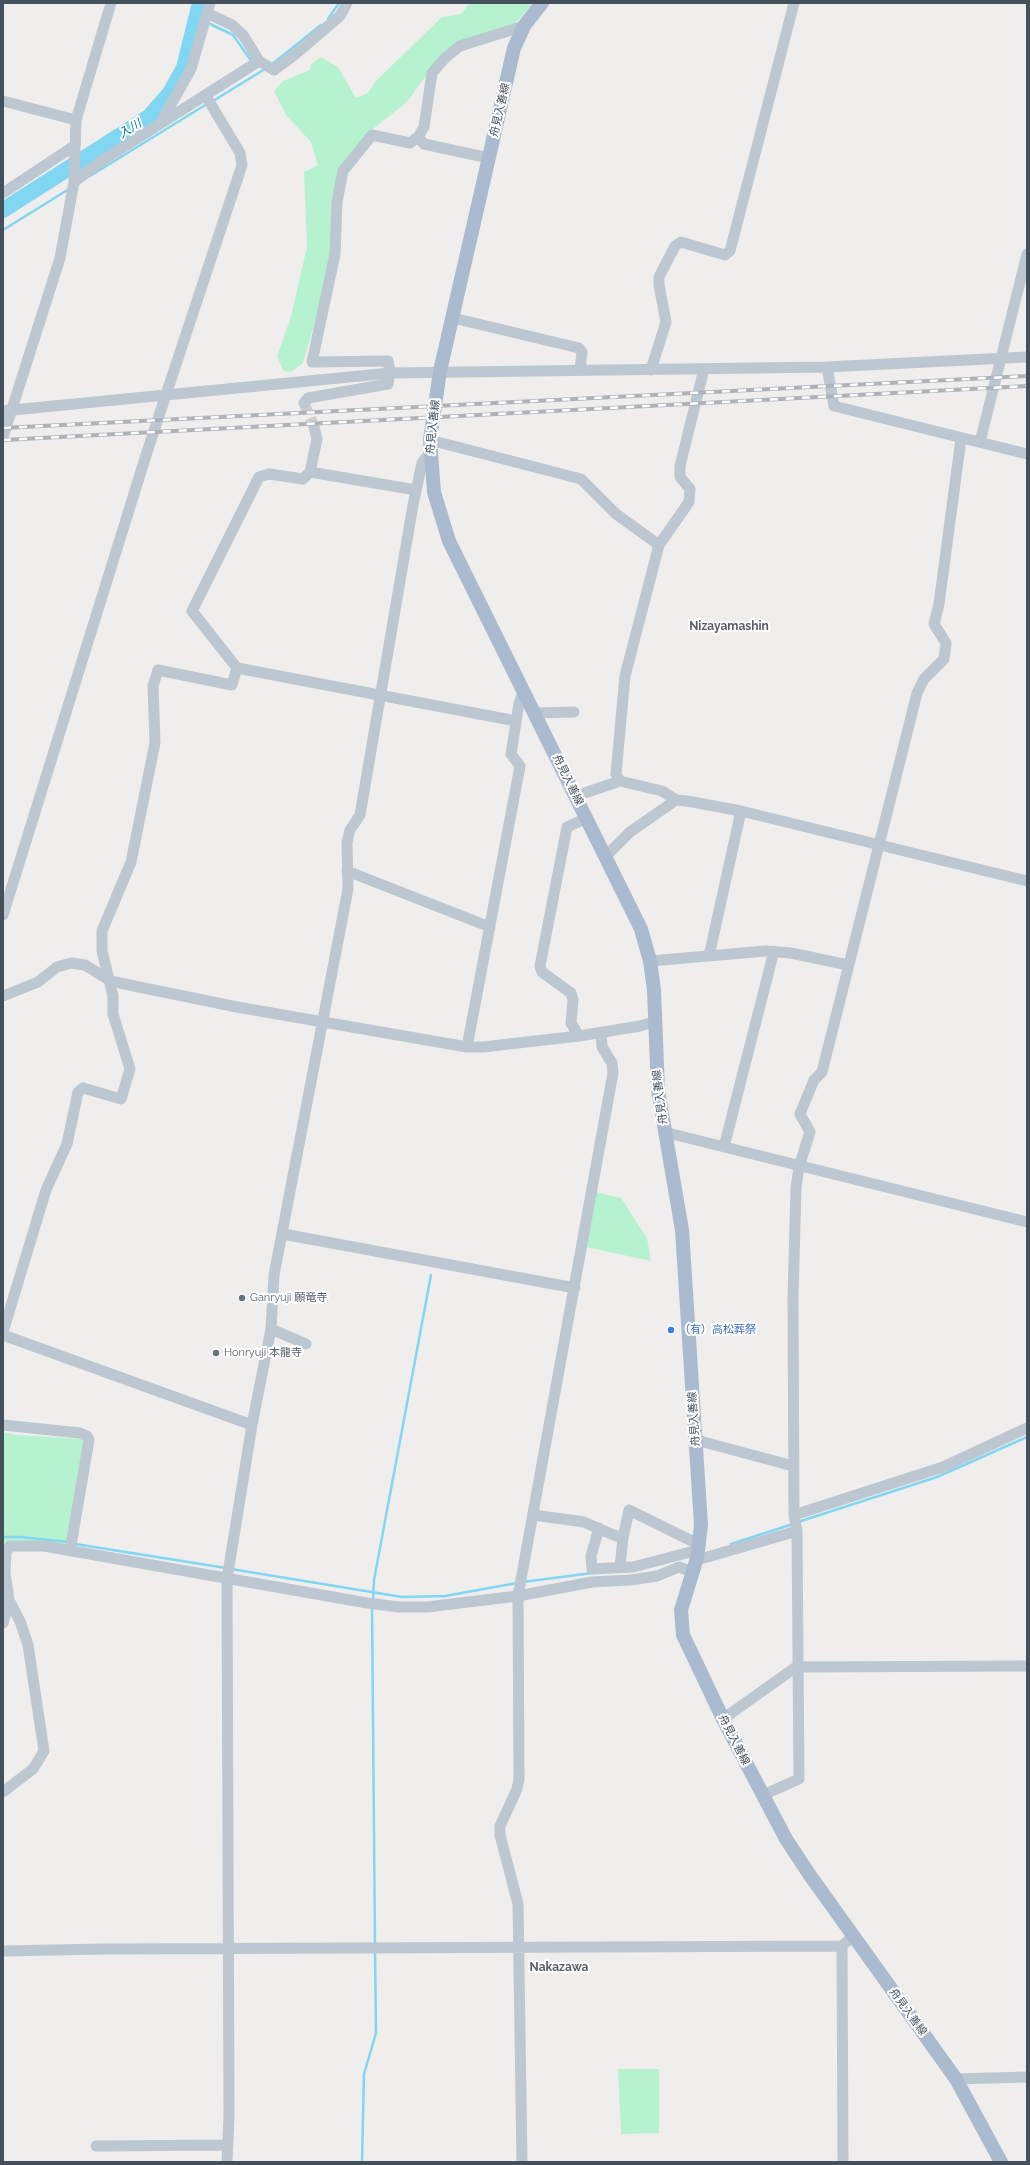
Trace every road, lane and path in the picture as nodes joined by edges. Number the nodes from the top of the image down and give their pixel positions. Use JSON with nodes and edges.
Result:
{"nodes":[{"id":1,"x":112,"y":3,"type":"edge"},
{"id":2,"x":347,"y":3,"type":"edge"},
{"id":3,"x":542,"y":3,"type":"edge"},
{"id":4,"x":794,"y":3,"type":"edge"},
{"id":5,"x":208,"y":8,"type":"edge"},
{"id":6,"x":524,"y":26,"type":"junction"},
{"id":7,"x":259,"y":61,"type":"junction"},
{"id":8,"x":206,"y":96,"type":"junction"},
{"id":9,"x":3,"y":100,"type":"edge"},
{"id":10,"x":76,"y":120,"type":"junction"},
{"id":11,"x":160,"y":124,"type":"junction"},
{"id":12,"x":418,"y":137,"type":"junction"},
{"id":13,"x":74,"y":149,"type":"junction"},
{"id":14,"x":489,"y":158,"type":"junction"},
{"id":15,"x":74,"y":179,"type":"junction"},
{"id":16,"x":3,"y":193,"type":"edge"},
{"id":17,"x":1027,"y":254,"type":"edge"},
{"id":18,"x":453,"y":318,"type":"junction"},
{"id":19,"x":1027,"y":357,"type":"edge"},
{"id":20,"x":1001,"y":358,"type":"junction"},
{"id":21,"x":827,"y":367,"type":"junction"},
{"id":22,"x":704,"y":369,"type":"junction"},
{"id":23,"x":580,"y":370,"type":"junction"},
{"id":24,"x":651,"y":370,"type":"junction"},
{"id":25,"x":440,"y":371,"type":"junction"},
{"id":26,"x":390,"y":373,"type":"junction"},
{"id":27,"x":167,"y":396,"type":"junction"},
{"id":28,"x":304,"y":403,"type":"dead end"},
{"id":29,"x":7,"y":411,"type":"edge"},
{"id":30,"x":314,"y":428,"type":"tunnel mouth"},
{"id":31,"x":3,"y":437,"type":"edge"},
{"id":32,"x":961,"y":439,"type":"junction"},
{"id":33,"x":430,"y":440,"type":"junction"},
{"id":34,"x":980,"y":442,"type":"junction"},
{"id":35,"x":430,"y":454,"type":"junction"},
{"id":36,"x":1027,"y":454,"type":"edge"},
{"id":37,"x":310,"y":472,"type":"junction"},
{"id":38,"x":416,"y":490,"type":"junction"},
{"id":39,"x":659,"y":545,"type":"junction"},
{"id":40,"x":236,"y":668,"type":"junction"},
{"id":41,"x":524,"y":691,"type":"junction"},
{"id":42,"x":381,"y":696,"type":"junction"},
{"id":43,"x":574,"y":712,"type":"dead end"},
{"id":44,"x":535,"y":714,"type":"junction"},
{"id":45,"x":516,"y":721,"type":"junction"},
{"id":46,"x":620,"y":781,"type":"junction"},
{"id":47,"x":576,"y":796,"type":"junction"},
{"id":48,"x":676,"y":800,"type":"junction"},
{"id":49,"x":742,"y":811,"type":"junction"},
{"id":50,"x":587,"y":818,"type":"junction"},
{"id":51,"x":879,"y":845,"type":"junction"},
{"id":52,"x":606,"y":856,"type":"junction"},
{"id":53,"x":347,"y":871,"type":"junction"},
{"id":54,"x":1027,"y":881,"type":"edge"},
{"id":55,"x":3,"y":915,"type":"edge"},
{"id":56,"x":490,"y":927,"type":"junction"},
{"id":57,"x":774,"y":951,"type":"junction"},
{"id":58,"x":709,"y":956,"type":"junction"},
{"id":59,"x":650,"y":962,"type":"junction"},
{"id":60,"x":848,"y":965,"type":"junction"},
{"id":61,"x":111,"y":981,"type":"junction"},
{"id":62,"x":3,"y":996,"type":"edge"},
{"id":63,"x":654,"y":1022,"type":"junction"},
{"id":64,"x":324,"y":1023,"type":"junction"},
{"id":65,"x":601,"y":1033,"type":"junction"},
{"id":66,"x":579,"y":1036,"type":"junction"},
{"id":67,"x":467,"y":1047,"type":"junction"},
{"id":68,"x":664,"y":1132,"type":"junction"},
{"id":69,"x":724,"y":1147,"type":"junction"},
{"id":70,"x":799,"y":1167,"type":"junction"},
{"id":71,"x":1027,"y":1222,"type":"edge"},
{"id":72,"x":283,"y":1234,"type":"junction"},
{"id":73,"x":575,"y":1288,"type":"junction"},
{"id":74,"x":271,"y":1329,"type":"junction"},
{"id":75,"x":3,"y":1334,"type":"edge"},
{"id":76,"x":306,"y":1344,"type":"dead end"},
{"id":77,"x":3,"y":1425,"type":"edge"},
{"id":78,"x":252,"y":1425,"type":"junction"},
{"id":79,"x":1027,"y":1428,"type":"edge"},
{"id":80,"x":696,"y":1440,"type":"junction"},
{"id":81,"x":794,"y":1466,"type":"junction"},
{"id":82,"x":533,"y":1515,"type":"junction"},
{"id":83,"x":794,"y":1515,"type":"junction"},
{"id":84,"x":599,"y":1528,"type":"junction"},
{"id":85,"x":797,"y":1531,"type":"junction"},
{"id":86,"x":623,"y":1538,"type":"junction"},
{"id":87,"x":70,"y":1551,"type":"junction"},
{"id":88,"x":697,"y":1556,"type":"junction"},
{"id":89,"x":620,"y":1567,"type":"junction"},
{"id":90,"x":227,"y":1579,"type":"junction"},
{"id":91,"x":518,"y":1596,"type":"junction"},
{"id":92,"x":9,"y":1600,"type":"junction"},
{"id":93,"x":3,"y":1623,"type":"edge"},
{"id":94,"x":1027,"y":1666,"type":"edge"},
{"id":95,"x":796,"y":1667,"type":"junction"},
{"id":96,"x":723,"y":1719,"type":"junction"},
{"id":97,"x":3,"y":1792,"type":"edge"},
{"id":98,"x":763,"y":1795,"type":"junction"},
{"id":99,"x":853,"y":1936,"type":"junction"},
{"id":100,"x":842,"y":1946,"type":"junction"},
{"id":101,"x":520,"y":1948,"type":"junction"},
{"id":102,"x":229,"y":1949,"type":"junction"},
{"id":103,"x":3,"y":1951,"type":"edge"},
{"id":104,"x":1027,"y":2077,"type":"edge"},
{"id":105,"x":956,"y":2079,"type":"junction"},
{"id":106,"x":227,"y":2145,"type":"junction"},
{"id":107,"x":96,"y":2146,"type":"dead end"},
{"id":108,"x":227,"y":2162,"type":"edge"},
{"id":109,"x":522,"y":2162,"type":"edge"},
{"id":110,"x":843,"y":2162,"type":"edge"},
{"id":111,"x":1001,"y":2162,"type":"edge"}],
"edges":[{"from":1,"to":10,"type":"street"},
{"from":2,"to":7,"type":"street"},
{"from":3,"to":6,"type":"main road","name":"舟見入善線"},
{"from":4,"to":24,"type":"street"},
{"from":5,"to":7,"type":"street"},
{"from":5,"to":11,"type":"street"},
{"from":6,"to":12,"type":"street"},
{"from":6,"to":14,"type":"main road","name":"舟見入善線"},
{"from":7,"to":8,"type":"street"},
{"from":8,"to":11,"type":"street"},
{"from":8,"to":27,"type":"street"},
{"from":9,"to":10,"type":"street"},
{"from":10,"to":13,"type":"street"},
{"from":11,"to":15,"type":"street"},
{"from":12,"to":14,"type":"street"},
{"from":12,"to":26,"type":"street"},
{"from":13,"to":15,"type":"street"},
{"from":13,"to":16,"type":"street"},
{"from":14,"to":18,"type":"main road","name":"舟見入善線"},
{"from":15,"to":29,"type":"street"},
{"from":17,"to":20,"type":"street"},
{"from":18,"to":23,"type":"street"},
{"from":18,"to":25,"type":"main road","name":"舟見入善線"},
{"from":19,"to":20,"type":"street"},
{"from":20,"to":21,"type":"street"},
{"from":20,"to":34,"type":"street"},
{"from":21,"to":22,"type":"street"},
{"from":21,"to":32,"type":"street"},
{"from":22,"to":24,"type":"street"},
{"from":22,"to":39,"type":"street"},
{"from":23,"to":24,"type":"street"},
{"from":23,"to":25,"type":"street"},
{"from":25,"to":26,"type":"street"},
{"from":25,"to":33,"type":"main road","name":"舟見入善線"},
{"from":26,"to":27,"type":"street"},
{"from":26,"to":28,"type":"street"},
{"from":27,"to":29,"type":"street"},
{"from":27,"to":55,"type":"street"},
{"from":29,"to":31,"type":"street"},
{"from":30,"to":37,"type":"street"},
{"from":32,"to":34,"type":"street"},
{"from":32,"to":51,"type":"street"},
{"from":33,"to":35,"type":"main road","name":"舟見入善線"},
{"from":33,"to":39,"type":"street"},
{"from":34,"to":36,"type":"street"},
{"from":35,"to":38,"type":"street"},
{"from":35,"to":41,"type":"main road","name":"舟見入善線"},
{"from":37,"to":38,"type":"street"},
{"from":37,"to":40,"type":"street"},
{"from":38,"to":42,"type":"street"},
{"from":39,"to":46,"type":"street"},
{"from":40,"to":42,"type":"street"},
{"from":40,"to":61,"type":"street"},
{"from":41,"to":44,"type":"main road","name":"舟見入善線"},
{"from":41,"to":45,"type":"street"},
{"from":42,"to":45,"type":"street"},
{"from":42,"to":53,"type":"street"},
{"from":43,"to":44,"type":"street"},
{"from":44,"to":47,"type":"main road","name":"舟見入善線"},
{"from":45,"to":56,"type":"street"},
{"from":46,"to":47,"type":"street"},
{"from":46,"to":48,"type":"street"},
{"from":47,"to":50,"type":"main road","name":"舟見入善線"},
{"from":48,"to":49,"type":"street"},
{"from":48,"to":52,"type":"street"},
{"from":49,"to":51,"type":"street"},
{"from":49,"to":58,"type":"street"},
{"from":50,"to":52,"type":"main road","name":"舟見入善線"},
{"from":50,"to":66,"type":"street"},
{"from":51,"to":54,"type":"street"},
{"from":51,"to":60,"type":"street"},
{"from":52,"to":59,"type":"main road","name":"舟見入善線"},
{"from":53,"to":56,"type":"street"},
{"from":53,"to":64,"type":"street"},
{"from":56,"to":67,"type":"street"},
{"from":57,"to":58,"type":"street"},
{"from":57,"to":60,"type":"street"},
{"from":57,"to":69,"type":"street"},
{"from":58,"to":59,"type":"street"},
{"from":59,"to":63,"type":"main road","name":"舟見入善線"},
{"from":60,"to":70,"type":"street"},
{"from":61,"to":62,"type":"street"},
{"from":61,"to":64,"type":"street"},
{"from":61,"to":75,"type":"street"},
{"from":63,"to":65,"type":"street"},
{"from":63,"to":68,"type":"main road","name":"舟見入善線"},
{"from":64,"to":67,"type":"street"},
{"from":64,"to":72,"type":"street"},
{"from":65,"to":66,"type":"street"},
{"from":65,"to":73,"type":"street"},
{"from":66,"to":67,"type":"street"},
{"from":68,"to":69,"type":"street"},
{"from":68,"to":80,"type":"main road","name":"舟見入善線"},
{"from":69,"to":70,"type":"street"},
{"from":70,"to":71,"type":"street"},
{"from":70,"to":81,"type":"street"},
{"from":72,"to":73,"type":"street"},
{"from":72,"to":74,"type":"street"},
{"from":73,"to":82,"type":"street"},
{"from":74,"to":76,"type":"street"},
{"from":74,"to":78,"type":"street"},
{"from":75,"to":78,"type":"street"},
{"from":77,"to":87,"type":"street"},
{"from":78,"to":90,"type":"street"},
{"from":79,"to":83,"type":"street"},
{"from":80,"to":81,"type":"street"},
{"from":80,"to":88,"type":"main road","name":"舟見入善線"},
{"from":81,"to":83,"type":"street"},
{"from":82,"to":84,"type":"street"},
{"from":82,"to":91,"type":"street"},
{"from":83,"to":85,"type":"street"},
{"from":84,"to":86,"type":"street"},
{"from":84,"to":89,"type":"street"},
{"from":85,"to":88,"type":"street"},
{"from":85,"to":95,"type":"street"},
{"from":86,"to":88,"type":"street"},
{"from":86,"to":89,"type":"street"},
{"from":87,"to":90,"type":"street"},
{"from":87,"to":92,"type":"street"},
{"from":88,"to":89,"type":"street"},
{"from":88,"to":91,"type":"street"},
{"from":88,"to":96,"type":"main road","name":"舟見入善線"},
{"from":90,"to":91,"type":"street"},
{"from":90,"to":102,"type":"street"},
{"from":91,"to":101,"type":"street"},
{"from":92,"to":93,"type":"street"},
{"from":92,"to":97,"type":"street"},
{"from":94,"to":95,"type":"street"},
{"from":95,"to":96,"type":"street"},
{"from":95,"to":98,"type":"street"},
{"from":96,"to":98,"type":"main road","name":"舟見入善線"},
{"from":98,"to":99,"type":"main road","name":"舟見入善線"},
{"from":99,"to":100,"type":"street"},
{"from":99,"to":105,"type":"main road","name":"舟見入善線"},
{"from":100,"to":101,"type":"street"},
{"from":100,"to":110,"type":"street"},
{"from":101,"to":102,"type":"street"},
{"from":101,"to":109,"type":"street"},
{"from":102,"to":103,"type":"street"},
{"from":102,"to":106,"type":"street"},
{"from":104,"to":105,"type":"street"},
{"from":105,"to":111,"type":"main road","name":"舟見入善線"},
{"from":106,"to":107,"type":"street"},
{"from":106,"to":108,"type":"street"}]}
